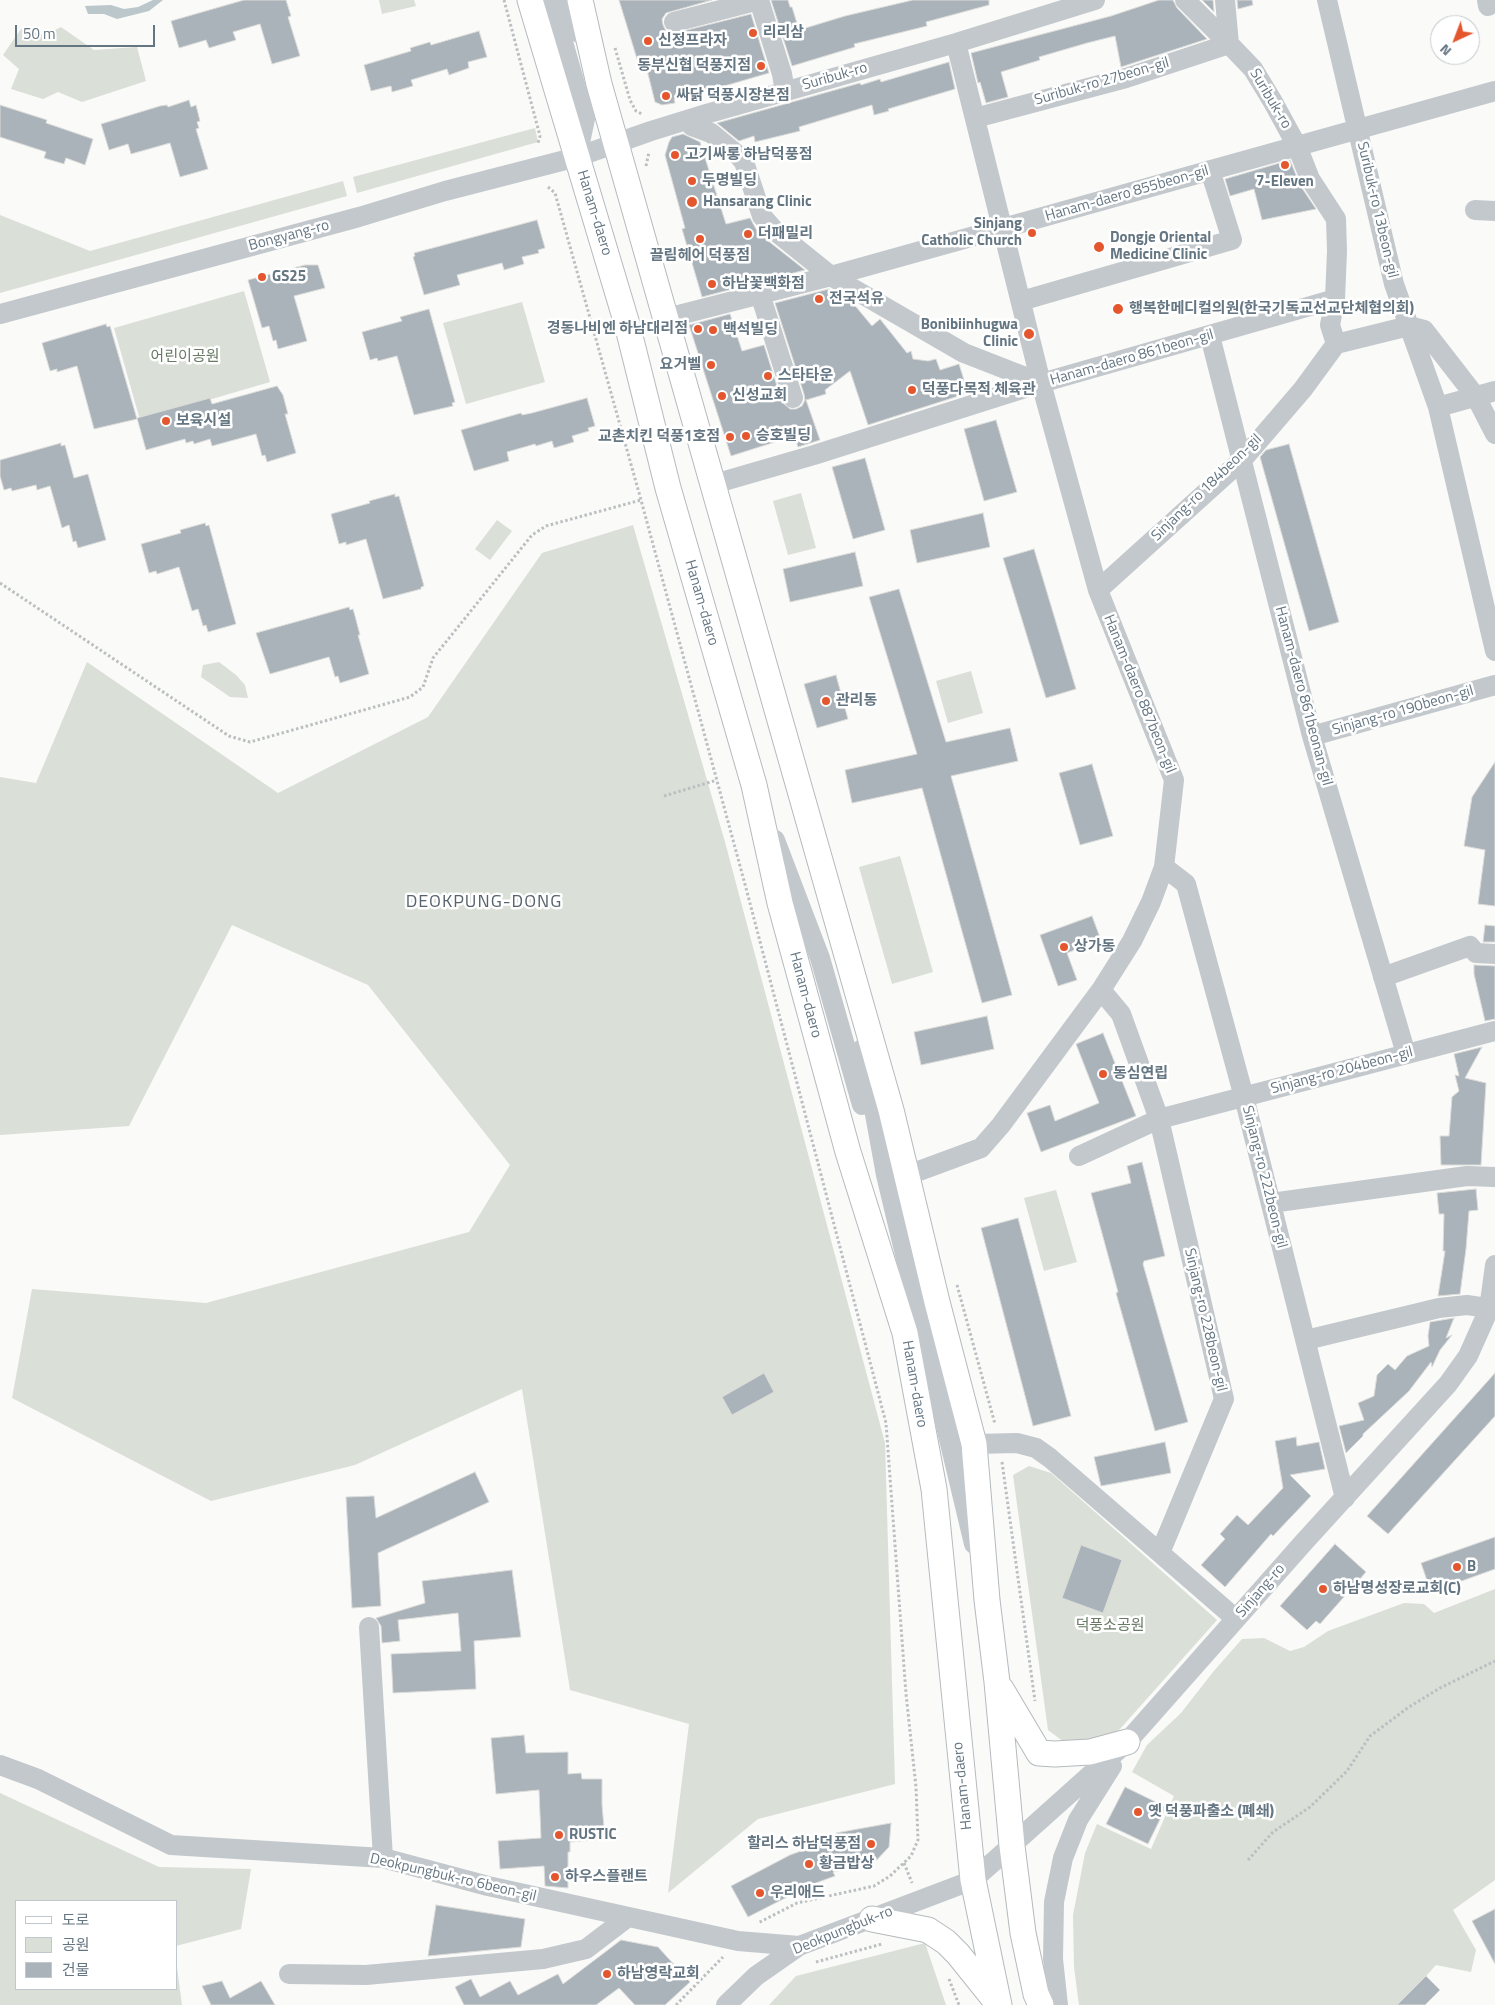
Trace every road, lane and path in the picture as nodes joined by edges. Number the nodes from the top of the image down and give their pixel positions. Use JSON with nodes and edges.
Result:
{"nodes":[{"id":1,"x":504,"y":0,"type":"edge"},
{"id":2,"x":530,"y":0,"type":"edge"},
{"id":3,"x":551,"y":0,"type":"edge"},
{"id":4,"x":566,"y":0,"type":"edge"},
{"id":5,"x":580,"y":0,"type":"edge"},
{"id":6,"x":759,"y":0,"type":"edge"},
{"id":7,"x":1095,"y":0,"type":"edge"},
{"id":8,"x":1185,"y":0,"type":"edge"},
{"id":9,"x":1225,"y":0,"type":"edge"},
{"id":10,"x":1327,"y":0,"type":"edge"},
{"id":11,"x":674,"y":22,"type":"dead end"},
{"id":12,"x":956,"y":43,"type":"junction"},
{"id":13,"x":1228,"y":44,"type":"junction"},
{"id":14,"x":614,"y":45,"type":"dead end"},
{"id":15,"x":599,"y":84,"type":"junction"},
{"id":16,"x":785,"y":91,"type":"junction"},
{"id":17,"x":1495,"y":91,"type":"edge"},
{"id":18,"x":646,"y":116,"type":"dead end"},
{"id":19,"x":975,"y":118,"type":"junction"},
{"id":20,"x":687,"y":120,"type":"junction"},
{"id":21,"x":1358,"y":129,"type":"junction"},
{"id":22,"x":538,"y":143,"type":"dead end"},
{"id":23,"x":616,"y":144,"type":"junction"},
{"id":24,"x":1297,"y":146,"type":"junction"},
{"id":25,"x":577,"y":158,"type":"junction"},
{"id":26,"x":1210,"y":170,"type":"junction"},
{"id":27,"x":548,"y":187,"type":"dead end"},
{"id":28,"x":1475,"y":210,"type":"dead end"},
{"id":29,"x":1495,"y":211,"type":"edge"},
{"id":30,"x":1003,"y":229,"type":"junction"},
{"id":31,"x":831,"y":276,"type":"junction"},
{"id":32,"x":760,"y":294,"type":"junction"},
{"id":33,"x":1335,"y":299,"type":"junction"},
{"id":34,"x":1021,"y":301,"type":"junction"},
{"id":35,"x":0,"y":314,"type":"edge"},
{"id":36,"x":667,"y":318,"type":"junction"},
{"id":37,"x":1409,"y":326,"type":"junction"},
{"id":38,"x":1210,"y":336,"type":"junction"},
{"id":39,"x":1336,"y":344,"type":"junction"},
{"id":40,"x":1042,"y":384,"type":"junction"},
{"id":41,"x":1495,"y":391,"type":"edge"},
{"id":42,"x":1476,"y":397,"type":"junction"},
{"id":43,"x":793,"y":398,"type":"dead end"},
{"id":44,"x":1438,"y":407,"type":"junction"},
{"id":45,"x":1495,"y":434,"type":"edge"},
{"id":46,"x":1243,"y":459,"type":"junction"},
{"id":47,"x":714,"y":484,"type":"junction"},
{"id":48,"x":641,"y":500,"type":"junction"},
{"id":49,"x":0,"y":583,"type":"edge"},
{"id":50,"x":1098,"y":590,"type":"junction"},
{"id":51,"x":1495,"y":651,"type":"edge"},
{"id":52,"x":1495,"y":685,"type":"edge"},
{"id":53,"x":1312,"y":736,"type":"junction"},
{"id":54,"x":717,"y":780,"type":"junction"},
{"id":55,"x":664,"y":796,"type":"dead end"},
{"id":56,"x":1164,"y":867,"type":"junction"},
{"id":57,"x":845,"y":950,"type":"junction"},
{"id":58,"x":1495,"y":954,"type":"edge"},
{"id":59,"x":1383,"y":977,"type":"junction"},
{"id":60,"x":1101,"y":990,"type":"junction"},
{"id":61,"x":1495,"y":1030,"type":"edge"},
{"id":62,"x":1406,"y":1054,"type":"junction"},
{"id":63,"x":1244,"y":1097,"type":"junction"},
{"id":64,"x":1159,"y":1119,"type":"junction"},
{"id":65,"x":1079,"y":1156,"type":"dead end"},
{"id":66,"x":908,"y":1175,"type":"junction"},
{"id":67,"x":1495,"y":1177,"type":"edge"},
{"id":68,"x":1271,"y":1203,"type":"junction"},
{"id":69,"x":1495,"y":1265,"type":"edge"},
{"id":70,"x":1492,"y":1309,"type":"edge"},
{"id":71,"x":1306,"y":1340,"type":"junction"},
{"id":72,"x":974,"y":1444,"type":"junction"},
{"id":73,"x":1345,"y":1498,"type":"junction"},
{"id":74,"x":1160,"y":1554,"type":"junction"},
{"id":75,"x":987,"y":1600,"type":"junction"},
{"id":76,"x":1236,"y":1619,"type":"junction"},
{"id":77,"x":369,"y":1627,"type":"dead end"},
{"id":78,"x":1495,"y":1661,"type":"edge"},
{"id":79,"x":997,"y":1682,"type":"junction"},
{"id":80,"x":1127,"y":1742,"type":"junction"},
{"id":81,"x":0,"y":1765,"type":"edge"},
{"id":82,"x":1012,"y":1846,"type":"junction"},
{"id":83,"x":383,"y":1858,"type":"junction"},
{"id":84,"x":1248,"y":1860,"type":"dead end"},
{"id":85,"x":904,"y":1863,"type":"dead end"},
{"id":86,"x":973,"y":1880,"type":"junction"},
{"id":87,"x":628,"y":1917,"type":"junction"},
{"id":88,"x":872,"y":1919,"type":"junction"},
{"id":89,"x":890,"y":1942,"type":"dead end"},
{"id":90,"x":799,"y":1946,"type":"junction"},
{"id":91,"x":807,"y":1964,"type":"dead end"},
{"id":92,"x":289,"y":1974,"type":"dead end"},
{"id":93,"x":1044,"y":2002,"type":"edge"},
{"id":94,"x":726,"y":2005,"type":"edge"},
{"id":95,"x":998,"y":2005,"type":"edge"}],
"edges":[{"from":1,"to":22,"type":"path"},
{"from":2,"to":25,"type":"main road","name":"Hanam-daero"},
{"from":3,"to":25,"type":"street"},
{"from":4,"to":15,"type":"street"},
{"from":5,"to":15,"type":"main road"},
{"from":6,"to":11,"type":"street"},
{"from":6,"to":16,"type":"street"},
{"from":7,"to":12,"type":"street","name":"Suribuk-ro"},
{"from":8,"to":13,"type":"street","name":"Suribuk-ro"},
{"from":9,"to":13,"type":"street"},
{"from":10,"to":21,"type":"street","name":"Suribuk-ro 13beon-gil"},
{"from":12,"to":16,"type":"street","name":"Suribuk-ro"},
{"from":12,"to":19,"type":"street"},
{"from":13,"to":19,"type":"street","name":"Suribuk-ro 27beon-gil"},
{"from":13,"to":24,"type":"street","name":"Suribuk-ro"},
{"from":14,"to":18,"type":"path"},
{"from":15,"to":23,"type":"main road"},
{"from":16,"to":20,"type":"street","name":"Suribuk-ro"},
{"from":17,"to":21,"type":"street","name":"Hanam-daero 855beon-gil"},
{"from":19,"to":30,"type":"street"},
{"from":20,"to":23,"type":"street","name":"Suribuk-ro"},
{"from":20,"to":31,"type":"street"},
{"from":21,"to":24,"type":"street","name":"Hanam-daero 855beon-gil"},
{"from":21,"to":37,"type":"street","name":"Suribuk-ro 13beon-gil"},
{"from":23,"to":25,"type":"street","name":"Suribuk-ro"},
{"from":23,"to":36,"type":"main road"},
{"from":24,"to":26,"type":"street","name":"Hanam-daero 855beon-gil"},
{"from":24,"to":33,"type":"street"},
{"from":25,"to":35,"type":"street","name":"Bongyang-ro"},
{"from":25,"to":86,"type":"main road","name":"Hanam-daero"},
{"from":26,"to":30,"type":"street","name":"Hanam-daero 855beon-gil"},
{"from":26,"to":34,"type":"street"},
{"from":27,"to":48,"type":"path"},
{"from":28,"to":29,"type":"street"},
{"from":30,"to":31,"type":"street","name":"Hanam-daero 855beon-gil"},
{"from":30,"to":34,"type":"street"},
{"from":31,"to":32,"type":"street","name":"Hanam-daero 855beon-gil"},
{"from":31,"to":40,"type":"street"},
{"from":32,"to":36,"type":"street","name":"Hanam-daero 855beon-gil"},
{"from":32,"to":43,"type":"street"},
{"from":33,"to":38,"type":"street","name":"Hanam-daero 861beon-gil"},
{"from":33,"to":39,"type":"street"},
{"from":34,"to":40,"type":"street"},
{"from":36,"to":47,"type":"main road"},
{"from":37,"to":39,"type":"street"},
{"from":37,"to":42,"type":"street"},
{"from":37,"to":44,"type":"street","name":"Suribuk-ro 13beon-gil"},
{"from":38,"to":40,"type":"street","name":"Hanam-daero 861beon-gil"},
{"from":38,"to":46,"type":"street","name":"Hanam-daero 861beonan-gil"},
{"from":39,"to":46,"type":"street","name":"Sinjang-ro 184beon-gil"},
{"from":40,"to":47,"type":"street","name":"Hanam-daero 861beon-gil"},
{"from":40,"to":50,"type":"street","name":"Hanam-daero 887beon-gil"},
{"from":41,"to":42,"type":"street"},
{"from":42,"to":44,"type":"street"},
{"from":42,"to":45,"type":"street"},
{"from":44,"to":51,"type":"street","name":"Suribuk-ro 13beon-gil"},
{"from":46,"to":50,"type":"street","name":"Sinjang-ro 184beon-gil"},
{"from":46,"to":53,"type":"street","name":"Hanam-daero 861beonan-gil"},
{"from":47,"to":57,"type":"main road"},
{"from":48,"to":49,"type":"path"},
{"from":48,"to":54,"type":"path"},
{"from":50,"to":56,"type":"street","name":"Hanam-daero 887beon-gil"},
{"from":52,"to":53,"type":"street","name":"Sinjang-ro 190beon-gil"},
{"from":53,"to":59,"type":"street","name":"Hanam-daero 861beonan-gil"},
{"from":54,"to":55,"type":"path"},
{"from":54,"to":85,"type":"path"},
{"from":56,"to":60,"type":"street","name":"Hanam-daero 887beon-gil"},
{"from":56,"to":63,"type":"street","name":"Sinjang-ro 222beon-gil"},
{"from":57,"to":66,"type":"main road"},
{"from":57,"to":75,"type":"street"},
{"from":58,"to":59,"type":"street"},
{"from":59,"to":62,"type":"street","name":"Hanam-daero 861beonan-gil"},
{"from":60,"to":64,"type":"street","name":"Sinjang-ro 228beon-gil"},
{"from":60,"to":66,"type":"street","name":"Hanam-daero 887beon-gil"},
{"from":61,"to":62,"type":"street","name":"Sinjang-ro 204beon-gil"},
{"from":62,"to":63,"type":"street","name":"Sinjang-ro 204beon-gil"},
{"from":63,"to":64,"type":"street","name":"Sinjang-ro 204beon-gil"},
{"from":63,"to":68,"type":"street","name":"Sinjang-ro 222beon-gil"},
{"from":64,"to":65,"type":"street","name":"Sinjang-ro 204beon-gil"},
{"from":64,"to":74,"type":"street","name":"Sinjang-ro 228beon-gil"},
{"from":66,"to":72,"type":"main road"},
{"from":67,"to":68,"type":"street"},
{"from":68,"to":71,"type":"street","name":"Sinjang-ro 222beon-gil"},
{"from":69,"to":70,"type":"street","name":"Sinjang-ro"},
{"from":70,"to":71,"type":"street"},
{"from":70,"to":73,"type":"street","name":"Sinjang-ro"},
{"from":71,"to":73,"type":"street","name":"Sinjang-ro 222beon-gil"},
{"from":72,"to":74,"type":"street"},
{"from":72,"to":75,"type":"main road"},
{"from":73,"to":76,"type":"street","name":"Sinjang-ro"},
{"from":74,"to":76,"type":"street"},
{"from":75,"to":79,"type":"main road"},
{"from":76,"to":80,"type":"street","name":"Sinjang-ro"},
{"from":77,"to":83,"type":"street"},
{"from":78,"to":84,"type":"path"},
{"from":79,"to":80,"type":"main road"},
{"from":79,"to":82,"type":"main road"},
{"from":80,"to":82,"type":"street","name":"Sinjang-ro"},
{"from":80,"to":93,"type":"street"},
{"from":81,"to":83,"type":"street","name":"Deokpungbuk-ro 6beon-gil"},
{"from":82,"to":86,"type":"street","name":"Sinjang-ro"},
{"from":82,"to":93,"type":"main road"},
{"from":83,"to":87,"type":"street","name":"Deokpungbuk-ro 6beon-gil"},
{"from":86,"to":88,"type":"street","name":"Deokpungbuk-ro"},
{"from":86,"to":95,"type":"main road","name":"Hanam-daero"},
{"from":87,"to":90,"type":"street","name":"Deokpungbuk-ro 6beon-gil"},
{"from":87,"to":92,"type":"street"},
{"from":88,"to":90,"type":"street","name":"Deokpungbuk-ro"},
{"from":88,"to":95,"type":"main road"},
{"from":89,"to":91,"type":"path"},
{"from":90,"to":94,"type":"street","name":"Deokpungbuk-ro"}]}
